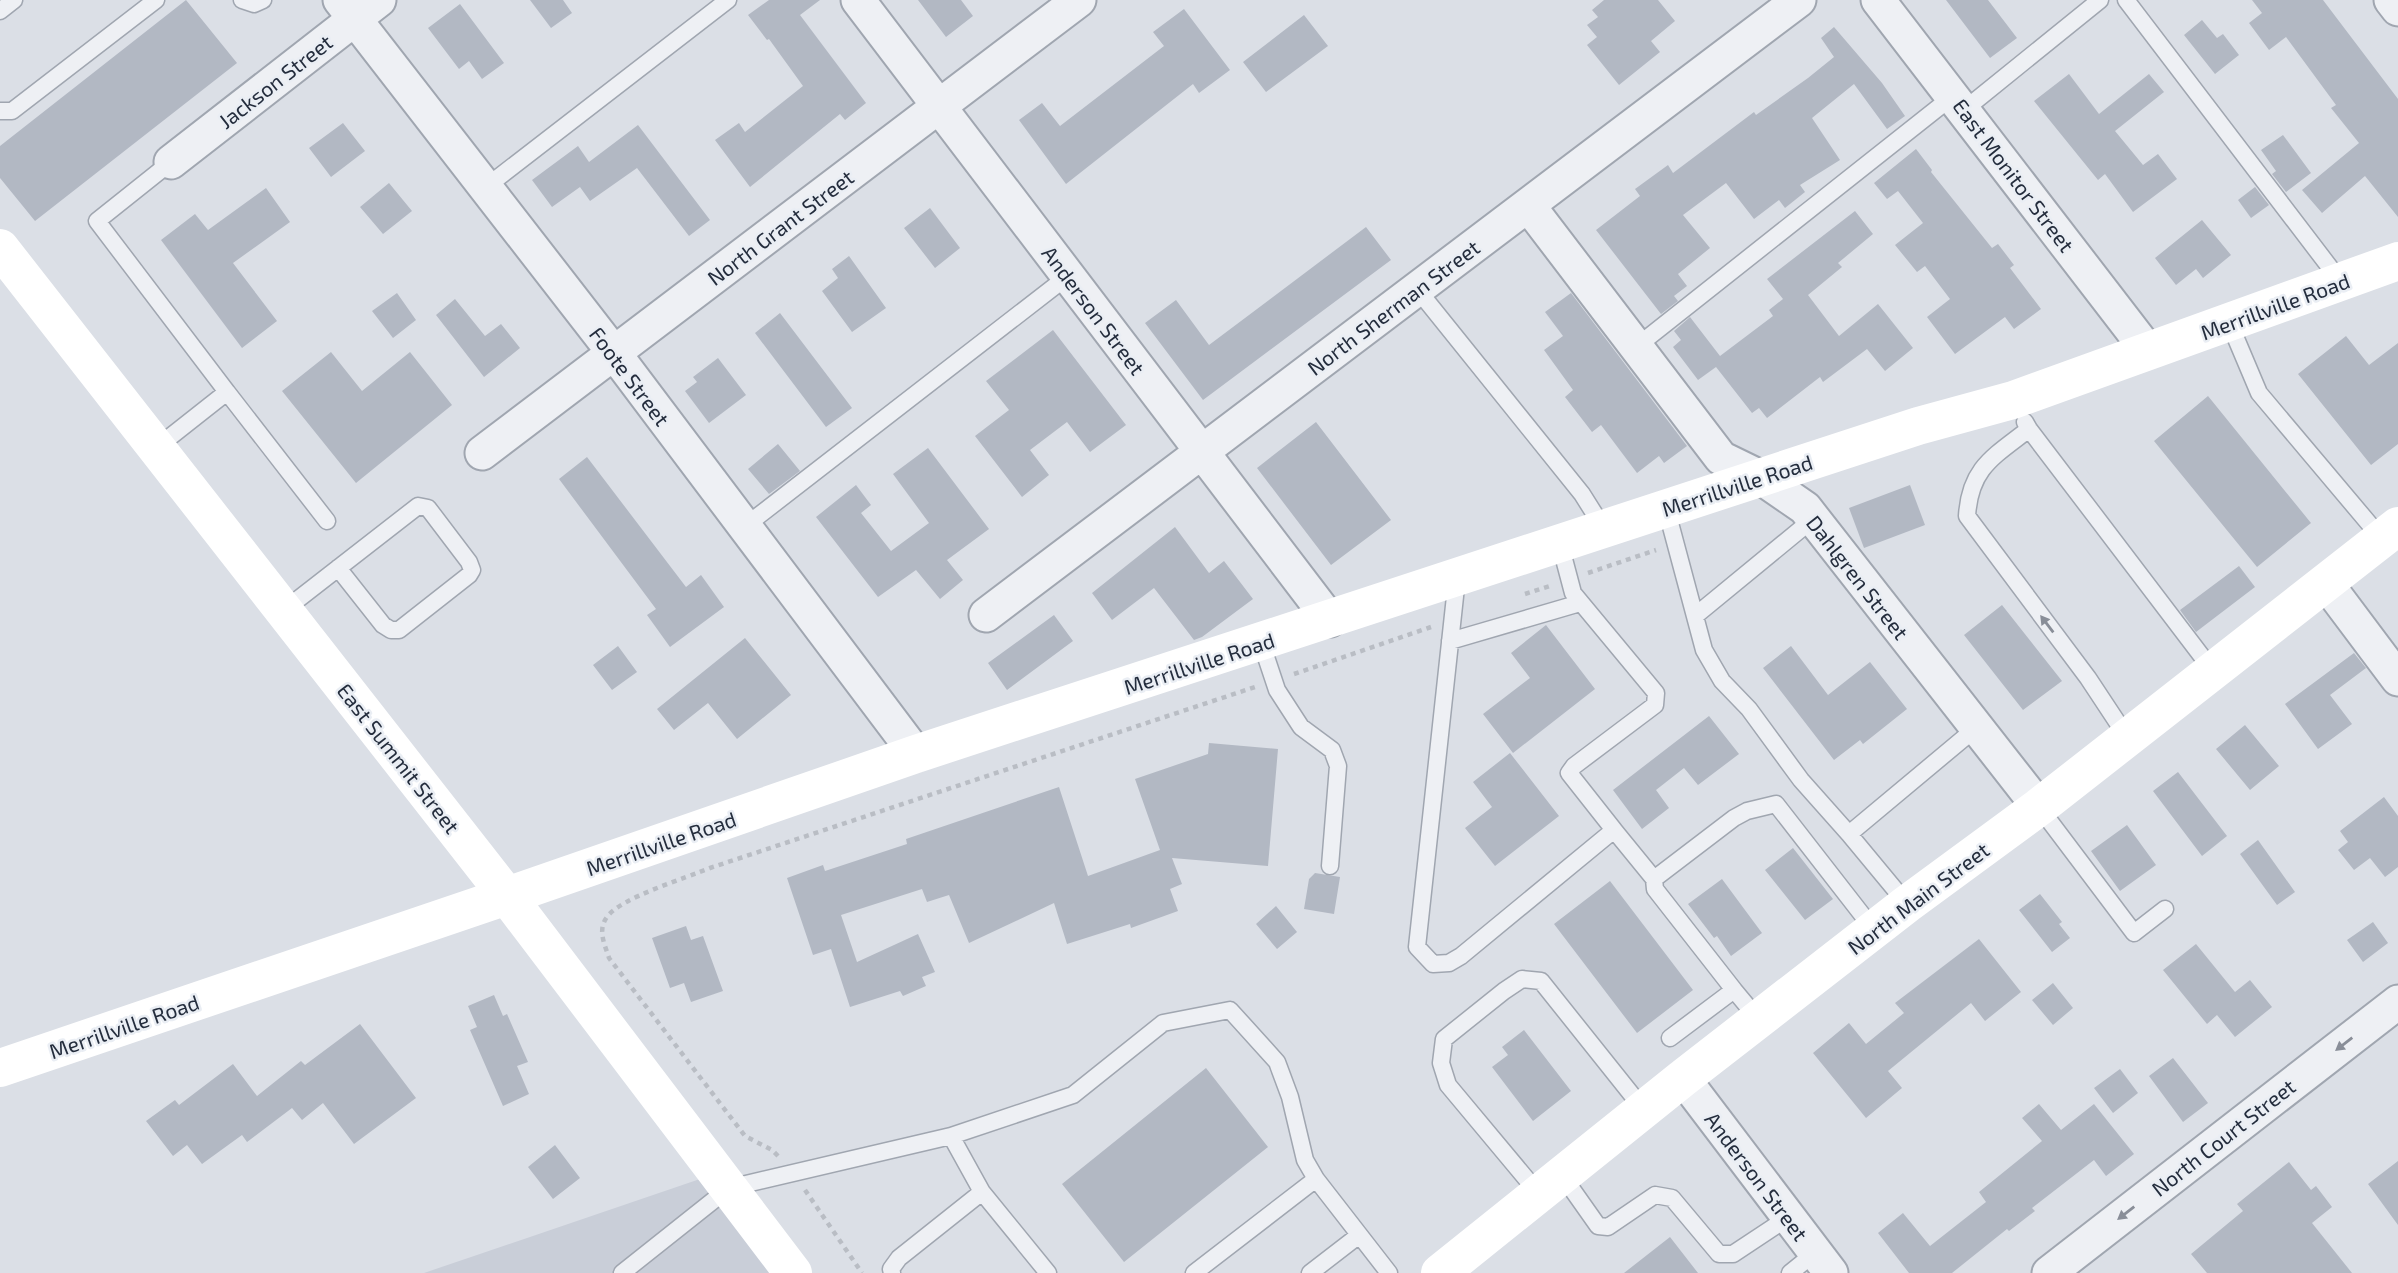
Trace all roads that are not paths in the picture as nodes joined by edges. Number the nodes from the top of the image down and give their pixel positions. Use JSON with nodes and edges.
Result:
{"nodes":[{"id":1,"x":14,"y":0,"type":"edge"},
{"id":2,"x":156,"y":0,"type":"edge"},
{"id":3,"x":242,"y":0,"type":"edge"},
{"id":4,"x":262,"y":0,"type":"edge"},
{"id":5,"x":728,"y":0,"type":"edge"},
{"id":6,"x":858,"y":0,"type":"edge"},
{"id":7,"x":1079,"y":0,"type":"edge"},
{"id":8,"x":1799,"y":0,"type":"edge"},
{"id":9,"x":1878,"y":0,"type":"edge"},
{"id":10,"x":2100,"y":0,"type":"edge"},
{"id":11,"x":2126,"y":0,"type":"edge"},
{"id":12,"x":2391,"y":0,"type":"edge"},
{"id":13,"x":358,"y":6,"type":"edge"},
{"id":14,"x":2398,"y":9,"type":"edge"},
{"id":15,"x":0,"y":11,"type":"edge"},
{"id":16,"x":1958,"y":103,"type":"junction"},
{"id":17,"x":940,"y":106,"type":"junction"},
{"id":18,"x":0,"y":111,"type":"edge"},
{"id":19,"x":171,"y":162,"type":"joint"},
{"id":20,"x":485,"y":187,"type":"junction"},
{"id":21,"x":1528,"y":205,"type":"junction"},
{"id":22,"x":0,"y":247,"type":"edge"},
{"id":23,"x":2398,"y":261,"type":"edge"},
{"id":24,"x":1068,"y":276,"type":"junction"},
{"id":25,"x":2341,"y":282,"type":"junction"},
{"id":26,"x":1417,"y":289,"type":"junction"},
{"id":27,"x":2229,"y":322,"type":"junction"},
{"id":28,"x":1636,"y":347,"type":"junction"},
{"id":29,"x":2148,"y":351,"type":"junction"},
{"id":30,"x":614,"y":353,"type":"junction"},
{"id":31,"x":227,"y":392,"type":"junction"},
{"id":32,"x":2021,"y":415,"type":"junction"},
{"id":33,"x":156,"y":448,"type":"junction"},
{"id":34,"x":1201,"y":452,"type":"junction"},
{"id":35,"x":482,"y":453,"type":"dead end"},
{"id":36,"x":1760,"y":477,"type":"junction"},
{"id":37,"x":1667,"y":508,"type":"junction"},
{"id":38,"x":1813,"y":519,"type":"junction"},
{"id":39,"x":327,"y":521,"type":"dead end"},
{"id":40,"x":744,"y":527,"type":"junction"},
{"id":41,"x":1604,"y":529,"type":"junction"},
{"id":42,"x":2390,"y":533,"type":"edge"},
{"id":43,"x":1560,"y":544,"type":"junction"},
{"id":44,"x":338,"y":568,"type":"junction"},
{"id":45,"x":1457,"y":578,"type":"junction"},
{"id":46,"x":2326,"y":583,"type":"junction"},
{"id":47,"x":1580,"y":603,"type":"junction"},
{"id":48,"x":283,"y":611,"type":"junction"},
{"id":49,"x":986,"y":615,"type":"dead end"},
{"id":50,"x":1695,"y":616,"type":"junction"},
{"id":51,"x":1330,"y":620,"type":"junction"},
{"id":52,"x":1450,"y":641,"type":"junction"},
{"id":53,"x":1261,"y":642,"type":"junction"},
{"id":54,"x":2213,"y":671,"type":"junction"},
{"id":55,"x":2398,"y":679,"type":"edge"},
{"id":56,"x":1976,"y":728,"type":"junction"},
{"id":57,"x":2127,"y":737,"type":"junction"},
{"id":58,"x":916,"y":754,"type":"junction"},
{"id":59,"x":2039,"y":807,"type":"junction"},
{"id":60,"x":1614,"y":830,"type":"junction"},
{"id":61,"x":1849,"y":834,"type":"junction"},
{"id":62,"x":1330,"y":866,"type":"dead end"},
{"id":63,"x":1654,"y":879,"type":"junction"},
{"id":64,"x":507,"y":896,"type":"junction"},
{"id":65,"x":1907,"y":904,"type":"junction"},
{"id":66,"x":2165,"y":909,"type":"dead end"},
{"id":67,"x":1874,"y":930,"type":"junction"},
{"id":68,"x":1734,"y":990,"type":"junction"},
{"id":69,"x":2398,"y":1002,"type":"edge"},
{"id":70,"x":1759,"y":1020,"type":"junction"},
{"id":71,"x":1670,"y":1038,"type":"dead end"},
{"id":72,"x":0,"y":1068,"type":"edge"},
{"id":73,"x":1683,"y":1078,"type":"junction"},
{"id":74,"x":1644,"y":1110,"type":"junction"},
{"id":75,"x":951,"y":1136,"type":"junction"},
{"id":76,"x":1316,"y":1179,"type":"junction"},
{"id":77,"x":1550,"y":1185,"type":"junction"},
{"id":78,"x":729,"y":1188,"type":"junction"},
{"id":79,"x":982,"y":1192,"type":"junction"},
{"id":80,"x":1789,"y":1217,"type":"junction"},
{"id":81,"x":1358,"y":1236,"type":"junction"},
{"id":82,"x":1824,"y":1263,"type":"edge"},
{"id":83,"x":786,"y":1270,"type":"edge"},
{"id":84,"x":622,"y":1273,"type":"edge"},
{"id":85,"x":892,"y":1273,"type":"edge"},
{"id":86,"x":1048,"y":1273,"type":"edge"},
{"id":87,"x":1194,"y":1273,"type":"edge"},
{"id":88,"x":1310,"y":1273,"type":"edge"},
{"id":89,"x":1389,"y":1273,"type":"edge"},
{"id":90,"x":1440,"y":1273,"type":"edge"},
{"id":91,"x":1790,"y":1273,"type":"edge"},
{"id":92,"x":2049,"y":1273,"type":"edge"}],
"edges":[{"from":1,"to":15,"type":"lane"},
{"from":2,"to":18,"type":"lane"},
{"from":3,"to":4,"type":"lane"},
{"from":5,"to":20,"type":"lane"},
{"from":6,"to":17,"type":"street","name":"Anderson Street"},
{"from":7,"to":17,"type":"street","name":"North Grant Street"},
{"from":8,"to":21,"type":"street","name":"North Sherman Street"},
{"from":9,"to":16,"type":"street","name":"East Monitor Street"},
{"from":10,"to":16,"type":"lane"},
{"from":11,"to":25,"type":"lane"},
{"from":12,"to":14,"type":"street"},
{"from":13,"to":19,"type":"street","name":"Jackson Street"},
{"from":13,"to":20,"type":"street","name":"Foote Street"},
{"from":16,"to":28,"type":"lane"},
{"from":16,"to":29,"type":"street","name":"East Monitor Street"},
{"from":17,"to":24,"type":"street","name":"Anderson Street"},
{"from":17,"to":30,"type":"street","name":"North Grant Street"},
{"from":19,"to":31,"type":"lane"},
{"from":20,"to":30,"type":"street","name":"Foote Street"},
{"from":21,"to":26,"type":"street","name":"North Sherman Street"},
{"from":21,"to":28,"type":"street","name":"Dahlgren Street"},
{"from":22,"to":33,"type":"street","name":"East Summit Street"},
{"from":23,"to":25,"type":"street","name":"Merrillville Road"},
{"from":24,"to":34,"type":"street","name":"Anderson Street"},
{"from":24,"to":40,"type":"lane"},
{"from":25,"to":27,"type":"street","name":"Merrillville Road"},
{"from":26,"to":34,"type":"street","name":"North Sherman Street"},
{"from":26,"to":41,"type":"lane"},
{"from":27,"to":29,"type":"street","name":"Merrillville Road"},
{"from":27,"to":42,"type":"lane"},
{"from":28,"to":36,"type":"street","name":"Dahlgren Street"},
{"from":29,"to":32,"type":"street","name":"Merrillville Road"},
{"from":30,"to":35,"type":"street","name":"North Grant Street"},
{"from":30,"to":40,"type":"street","name":"Foote Street"},
{"from":31,"to":33,"type":"lane"},
{"from":31,"to":39,"type":"lane"},
{"from":32,"to":36,"type":"street","name":"Merrillville Road"},
{"from":32,"to":54,"type":"lane"},
{"from":57,"to":32,"type":"lane","one_way":true},
{"from":33,"to":48,"type":"street","name":"East Summit Street"},
{"from":34,"to":49,"type":"street","name":"North Sherman Street"},
{"from":34,"to":51,"type":"street","name":"Anderson Street"},
{"from":36,"to":37,"type":"street","name":"Merrillville Road"},
{"from":36,"to":38,"type":"street","name":"Dahlgren Street"},
{"from":37,"to":41,"type":"street","name":"Merrillville Road"},
{"from":37,"to":50,"type":"lane"},
{"from":38,"to":50,"type":"lane"},
{"from":38,"to":56,"type":"street","name":"Dahlgren Street"},
{"from":40,"to":58,"type":"street","name":"Foote Street"},
{"from":41,"to":43,"type":"street","name":"Merrillville Road"},
{"from":42,"to":46,"type":"street","name":"North Main Street"},
{"from":43,"to":45,"type":"street","name":"Merrillville Road"},
{"from":43,"to":47,"type":"lane"},
{"from":44,"to":44,"type":"lane"},
{"from":44,"to":48,"type":"lane"},
{"from":45,"to":51,"type":"street","name":"Merrillville Road"},
{"from":45,"to":52,"type":"lane"},
{"from":46,"to":54,"type":"street","name":"North Main Street"},
{"from":46,"to":55,"type":"street"},
{"from":47,"to":52,"type":"lane"},
{"from":47,"to":60,"type":"lane"},
{"from":48,"to":64,"type":"street","name":"East Summit Street"},
{"from":50,"to":61,"type":"lane"},
{"from":51,"to":53,"type":"street","name":"Merrillville Road"},
{"from":52,"to":60,"type":"lane"},
{"from":53,"to":58,"type":"street","name":"Merrillville Road"},
{"from":53,"to":62,"type":"lane"},
{"from":54,"to":57,"type":"street","name":"North Main Street"},
{"from":56,"to":59,"type":"street","name":"Dahlgren Street"},
{"from":56,"to":61,"type":"lane"},
{"from":57,"to":59,"type":"street","name":"North Main Street"},
{"from":58,"to":64,"type":"street","name":"Merrillville Road"},
{"from":59,"to":65,"type":"street","name":"North Main Street"},
{"from":59,"to":66,"type":"lane"},
{"from":60,"to":63,"type":"lane"},
{"from":61,"to":65,"type":"lane"},
{"from":63,"to":67,"type":"lane"},
{"from":63,"to":68,"type":"lane"},
{"from":64,"to":72,"type":"street","name":"Merrillville Road"},
{"from":64,"to":78,"type":"street","name":"East Summit Street"},
{"from":65,"to":67,"type":"street","name":"North Main Street"},
{"from":67,"to":70,"type":"street","name":"North Main Street"},
{"from":68,"to":70,"type":"lane"},
{"from":68,"to":71,"type":"lane"},
{"from":69,"to":92,"type":"street","name":"North Court Street","one_way":true},
{"from":70,"to":73,"type":"street","name":"North Main Street"},
{"from":73,"to":74,"type":"street","name":"North Main Street"},
{"from":73,"to":80,"type":"street","name":"Anderson Street"},
{"from":74,"to":77,"type":"street","name":"North Main Street"},
{"from":74,"to":77,"type":"lane"},
{"from":75,"to":76,"type":"lane"},
{"from":75,"to":78,"type":"lane"},
{"from":75,"to":79,"type":"lane"},
{"from":76,"to":81,"type":"lane"},
{"from":76,"to":87,"type":"lane"},
{"from":77,"to":80,"type":"lane"},
{"from":77,"to":90,"type":"street","name":"North Main Street"},
{"from":78,"to":83,"type":"street","name":"East Summit Street"},
{"from":78,"to":84,"type":"lane"},
{"from":79,"to":85,"type":"lane"},
{"from":79,"to":86,"type":"lane"},
{"from":80,"to":82,"type":"street","name":"Anderson Street"},
{"from":81,"to":88,"type":"lane"},
{"from":81,"to":89,"type":"lane"},
{"from":82,"to":91,"type":"lane"}]}
